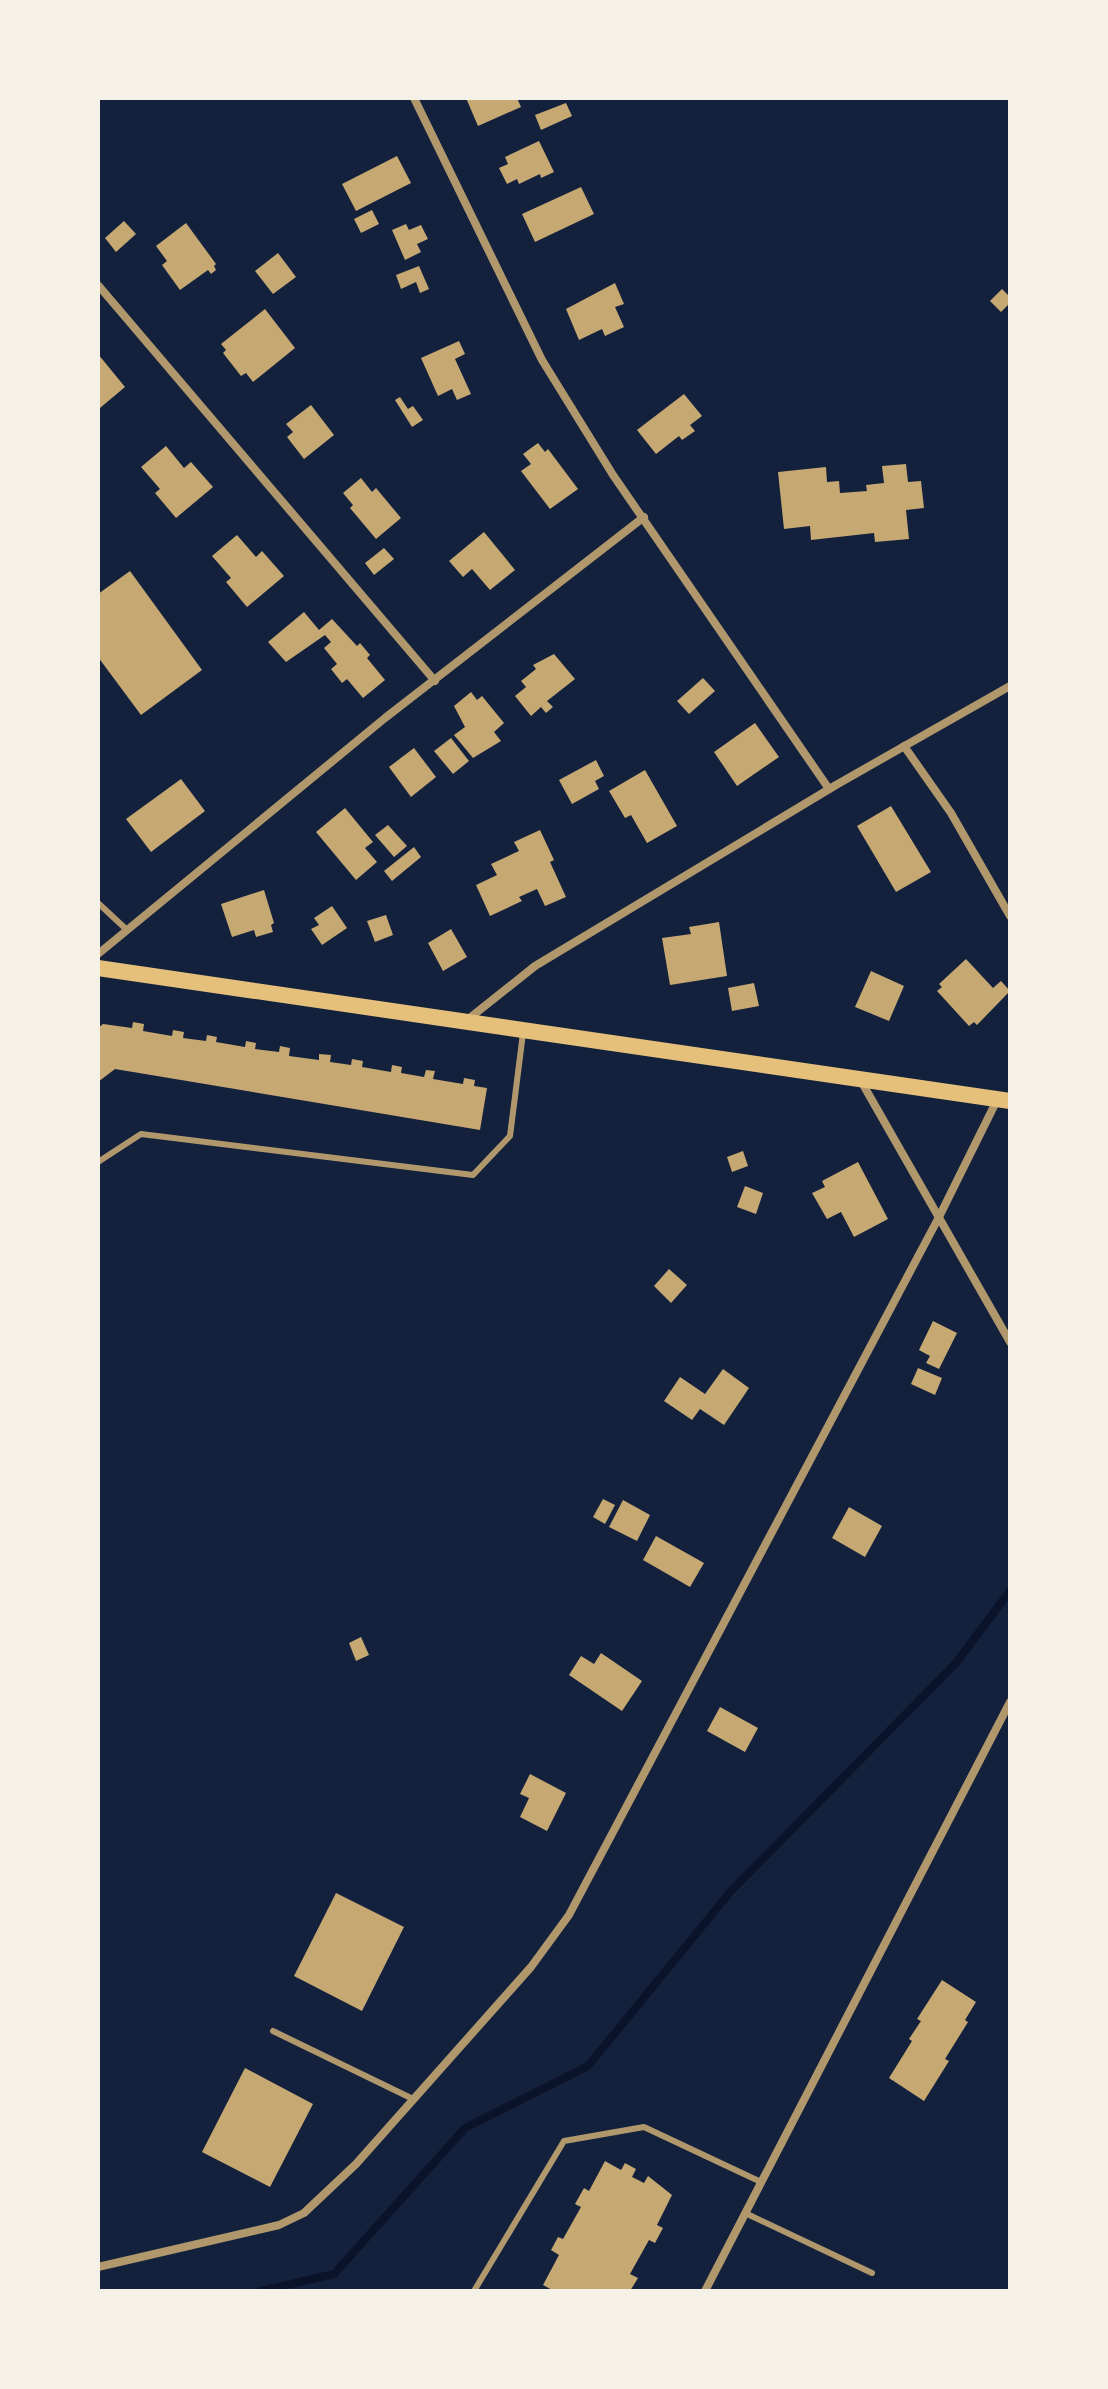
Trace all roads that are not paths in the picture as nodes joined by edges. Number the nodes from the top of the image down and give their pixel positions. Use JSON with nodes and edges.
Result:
{"nodes":[{"id":1,"x":414,"y":98,"type":"edge"},
{"id":2,"x":98,"y":285,"type":"edge"},
{"id":3,"x":644,"y":517,"type":"junction"},
{"id":4,"x":435,"y":681,"type":"junction"},
{"id":5,"x":1010,"y":686,"type":"edge"},
{"id":6,"x":904,"y":746,"type":"junction"},
{"id":7,"x":829,"y":789,"type":"junction"},
{"id":8,"x":98,"y":903,"type":"edge"},
{"id":9,"x":1010,"y":916,"type":"edge"},
{"id":10,"x":127,"y":930,"type":"junction"},
{"id":11,"x":98,"y":954,"type":"edge"},
{"id":12,"x":98,"y":968,"type":"edge"},
{"id":13,"x":465,"y":1021,"type":"junction"},
{"id":14,"x":524,"y":1030,"type":"junction"},
{"id":15,"x":861,"y":1080,"type":"junction"},
{"id":16,"x":1004,"y":1100,"type":"edge"},
{"id":17,"x":98,"y":1162,"type":"edge"},
{"id":18,"x":939,"y":1217,"type":"junction"},
{"id":19,"x":1010,"y":1342,"type":"edge"},
{"id":20,"x":1010,"y":1702,"type":"edge"},
{"id":21,"x":273,"y":2031,"type":"dead end"},
{"id":22,"x":413,"y":2099,"type":"junction"},
{"id":23,"x":761,"y":2182,"type":"junction"},
{"id":24,"x":745,"y":2213,"type":"junction"},
{"id":25,"x":98,"y":2267,"type":"edge"},
{"id":26,"x":872,"y":2273,"type":"dead end"},
{"id":27,"x":474,"y":2291,"type":"edge"},
{"id":28,"x":705,"y":2291,"type":"edge"}],
"edges":[{"from":1,"to":3,"type":"street"},
{"from":2,"to":4,"type":"street"},
{"from":3,"to":4,"type":"street"},
{"from":3,"to":7,"type":"street"},
{"from":4,"to":10,"type":"street"},
{"from":5,"to":6,"type":"street"},
{"from":6,"to":7,"type":"street"},
{"from":6,"to":9,"type":"street"},
{"from":7,"to":13,"type":"street"},
{"from":8,"to":10,"type":"lane"},
{"from":10,"to":11,"type":"street"},
{"from":12,"to":13,"type":"main road"},
{"from":13,"to":14,"type":"main road"},
{"from":14,"to":15,"type":"main road"},
{"from":14,"to":17,"type":"lane"},
{"from":15,"to":16,"type":"main road"},
{"from":15,"to":18,"type":"street"},
{"from":16,"to":18,"type":"street"},
{"from":18,"to":19,"type":"street"},
{"from":18,"to":22,"type":"street"},
{"from":20,"to":23,"type":"street"},
{"from":21,"to":22,"type":"lane"},
{"from":22,"to":25,"type":"street"},
{"from":23,"to":24,"type":"street"},
{"from":23,"to":27,"type":"lane"},
{"from":24,"to":26,"type":"lane"},
{"from":24,"to":28,"type":"street"}]}
